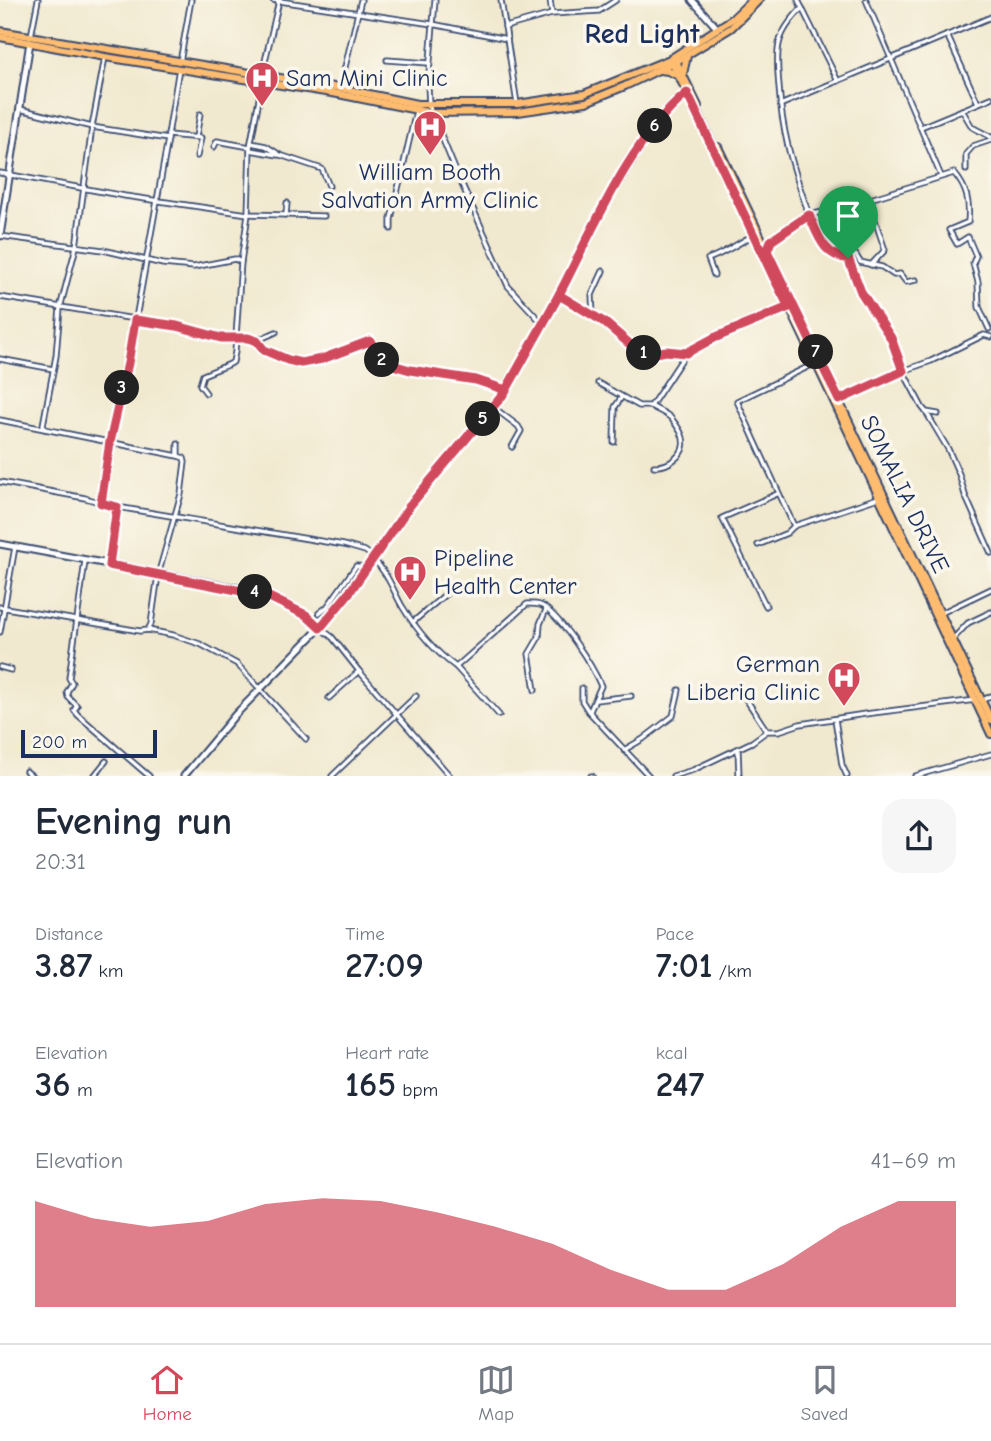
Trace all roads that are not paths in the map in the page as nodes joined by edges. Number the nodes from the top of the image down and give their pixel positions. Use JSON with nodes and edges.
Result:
{"nodes":[{"id":1,"x":38,"y":0,"type":"edge"},
{"id":2,"x":191,"y":0,"type":"edge"},
{"id":3,"x":273,"y":0,"type":"edge"},
{"id":4,"x":361,"y":0,"type":"edge"},
{"id":5,"x":435,"y":0,"type":"edge"},
{"id":6,"x":500,"y":0,"type":"edge"},
{"id":7,"x":550,"y":0,"type":"edge"},
{"id":8,"x":616,"y":0,"type":"edge"},
{"id":9,"x":692,"y":0,"type":"edge"},
{"id":10,"x":752,"y":0,"type":"edge"},
{"id":11,"x":759,"y":0,"type":"edge"},
{"id":12,"x":798,"y":0,"type":"edge"},
{"id":13,"x":866,"y":0,"type":"edge"},
{"id":14,"x":279,"y":1,"type":"edge"},
{"id":15,"x":802,"y":8,"type":"junction"},
{"id":16,"x":358,"y":14,"type":"junction"},
{"id":17,"x":552,"y":14,"type":"junction"},
{"id":18,"x":991,"y":17,"type":"edge"},
{"id":19,"x":432,"y":24,"type":"junction"},
{"id":20,"x":505,"y":27,"type":"junction"},
{"id":21,"x":718,"y":29,"type":"junction"},
{"id":22,"x":0,"y":31,"type":"edge"},
{"id":23,"x":947,"y":35,"type":"junction"},
{"id":24,"x":0,"y":37,"type":"edge"},
{"id":25,"x":507,"y":39,"type":"junction"},
{"id":26,"x":31,"y":40,"type":"junction"},
{"id":27,"x":687,"y":55,"type":"junction"},
{"id":28,"x":105,"y":57,"type":"junction"},
{"id":29,"x":891,"y":58,"type":"junction"},
{"id":30,"x":387,"y":60,"type":"dead end"},
{"id":31,"x":673,"y":60,"type":"junction"},
{"id":32,"x":429,"y":63,"type":"junction"},
{"id":33,"x":180,"y":65,"type":"junction"},
{"id":34,"x":658,"y":70,"type":"junction"},
{"id":35,"x":681,"y":75,"type":"junction"},
{"id":36,"x":262,"y":78,"type":"junction"},
{"id":37,"x":838,"y":81,"type":"junction"},
{"id":38,"x":340,"y":88,"type":"junction"},
{"id":39,"x":689,"y":91,"type":"junction"},
{"id":40,"x":991,"y":98,"type":"edge"},
{"id":41,"x":978,"y":103,"type":"junction"},
{"id":42,"x":517,"y":104,"type":"junction"},
{"id":43,"x":780,"y":105,"type":"junction"},
{"id":44,"x":429,"y":106,"type":"junction"},
{"id":45,"x":20,"y":110,"type":"junction"},
{"id":46,"x":962,"y":110,"type":"junction"},
{"id":47,"x":416,"y":111,"type":"junction"},
{"id":48,"x":432,"y":113,"type":"junction"},
{"id":49,"x":200,"y":114,"type":"dead end"},
{"id":50,"x":92,"y":127,"type":"junction"},
{"id":51,"x":921,"y":127,"type":"junction"},
{"id":52,"x":168,"y":137,"type":"junction"},
{"id":53,"x":196,"y":137,"type":"junction"},
{"id":54,"x":991,"y":138,"type":"edge"},
{"id":55,"x":215,"y":147,"type":"dead end"},
{"id":56,"x":250,"y":147,"type":"junction"},
{"id":57,"x":197,"y":156,"type":"dead end"},
{"id":58,"x":280,"y":156,"type":"junction"},
{"id":59,"x":966,"y":170,"type":"dead end"},
{"id":60,"x":0,"y":173,"type":"edge"},
{"id":61,"x":8,"y":173,"type":"junction"},
{"id":62,"x":941,"y":176,"type":"junction"},
{"id":63,"x":330,"y":186,"type":"dead end"},
{"id":64,"x":84,"y":189,"type":"junction"},
{"id":65,"x":868,"y":199,"type":"junction"},
{"id":66,"x":158,"y":202,"type":"junction"},
{"id":67,"x":287,"y":203,"type":"dead end"},
{"id":68,"x":248,"y":214,"type":"junction"},
{"id":69,"x":286,"y":215,"type":"junction"},
{"id":70,"x":809,"y":215,"type":"junction"},
{"id":71,"x":324,"y":216,"type":"dead end"},
{"id":72,"x":391,"y":229,"type":"dead end"},
{"id":73,"x":754,"y":234,"type":"junction"},
{"id":74,"x":0,"y":236,"type":"edge"},
{"id":75,"x":76,"y":247,"type":"junction"},
{"id":76,"x":767,"y":251,"type":"junction"},
{"id":77,"x":848,"y":258,"type":"junction"},
{"id":78,"x":146,"y":259,"type":"junction"},
{"id":79,"x":241,"y":262,"type":"junction"},
{"id":80,"x":871,"y":265,"type":"junction"},
{"id":81,"x":603,"y":271,"type":"dead end"},
{"id":82,"x":714,"y":275,"type":"dead end"},
{"id":83,"x":916,"y":281,"type":"dead end"},
{"id":84,"x":559,"y":295,"type":"junction"},
{"id":85,"x":0,"y":297,"type":"edge"},
{"id":86,"x":791,"y":306,"type":"junction"},
{"id":87,"x":60,"y":308,"type":"junction"},
{"id":88,"x":593,"y":315,"type":"junction"},
{"id":89,"x":135,"y":320,"type":"junction"},
{"id":90,"x":543,"y":324,"type":"junction"},
{"id":91,"x":990,"y":328,"type":"edge"},
{"id":92,"x":276,"y":332,"type":"dead end"},
{"id":93,"x":984,"y":335,"type":"junction"},
{"id":94,"x":237,"y":336,"type":"junction"},
{"id":95,"x":991,"y":337,"type":"edge"},
{"id":96,"x":257,"y":341,"type":"junction"},
{"id":97,"x":686,"y":353,"type":"junction"},
{"id":98,"x":0,"y":359,"type":"edge"},
{"id":99,"x":816,"y":362,"type":"junction"},
{"id":100,"x":53,"y":369,"type":"junction"},
{"id":101,"x":903,"y":371,"type":"junction"},
{"id":102,"x":598,"y":383,"type":"dead end"},
{"id":103,"x":506,"y":390,"type":"junction"},
{"id":104,"x":206,"y":393,"type":"dead end"},
{"id":105,"x":621,"y":398,"type":"junction"},
{"id":106,"x":839,"y":400,"type":"junction"},
{"id":107,"x":651,"y":406,"type":"junction"},
{"id":108,"x":494,"y":407,"type":"junction"},
{"id":109,"x":926,"y":412,"type":"junction"},
{"id":110,"x":937,"y":414,"type":"dead end"},
{"id":111,"x":0,"y":420,"type":"edge"},
{"id":112,"x":45,"y":429,"type":"junction"},
{"id":113,"x":110,"y":442,"type":"junction"},
{"id":114,"x":614,"y":442,"type":"dead end"},
{"id":115,"x":178,"y":444,"type":"dead end"},
{"id":116,"x":512,"y":447,"type":"dead end"},
{"id":117,"x":178,"y":456,"type":"junction"},
{"id":118,"x":654,"y":466,"type":"dead end"},
{"id":119,"x":0,"y":482,"type":"edge"},
{"id":120,"x":777,"y":494,"type":"junction"},
{"id":121,"x":880,"y":497,"type":"junction"},
{"id":122,"x":101,"y":503,"type":"junction"},
{"id":123,"x":117,"y":507,"type":"junction"},
{"id":124,"x":174,"y":517,"type":"junction"},
{"id":125,"x":794,"y":526,"type":"junction"},
{"id":126,"x":0,"y":544,"type":"edge"},
{"id":127,"x":758,"y":545,"type":"dead end"},
{"id":128,"x":15,"y":547,"type":"junction"},
{"id":129,"x":991,"y":553,"type":"edge"},
{"id":130,"x":374,"y":558,"type":"junction"},
{"id":131,"x":85,"y":561,"type":"junction"},
{"id":132,"x":109,"y":565,"type":"junction"},
{"id":133,"x":367,"y":567,"type":"junction"},
{"id":134,"x":158,"y":575,"type":"junction"},
{"id":135,"x":454,"y":587,"type":"dead end"},
{"id":136,"x":991,"y":589,"type":"edge"},
{"id":137,"x":766,"y":606,"type":"dead end"},
{"id":138,"x":2,"y":607,"type":"edge"},
{"id":139,"x":546,"y":610,"type":"junction"},
{"id":140,"x":991,"y":612,"type":"edge"},
{"id":141,"x":319,"y":613,"type":"dead end"},
{"id":142,"x":941,"y":613,"type":"junction"},
{"id":143,"x":77,"y":621,"type":"junction"},
{"id":144,"x":413,"y":622,"type":"junction"},
{"id":145,"x":320,"y":628,"type":"junction"},
{"id":146,"x":148,"y":630,"type":"junction"},
{"id":147,"x":0,"y":632,"type":"edge"},
{"id":148,"x":953,"y":639,"type":"junction"},
{"id":149,"x":0,"y":667,"type":"edge"},
{"id":150,"x":456,"y":667,"type":"junction"},
{"id":151,"x":11,"y":670,"type":"dead end"},
{"id":152,"x":359,"y":671,"type":"junction"},
{"id":153,"x":738,"y":687,"type":"dead end"},
{"id":154,"x":582,"y":688,"type":"dead end"},
{"id":155,"x":261,"y":690,"type":"junction"},
{"id":156,"x":535,"y":690,"type":"dead end"},
{"id":157,"x":679,"y":690,"type":"dead end"},
{"id":158,"x":416,"y":696,"type":"dead end"},
{"id":159,"x":631,"y":696,"type":"dead end"},
{"id":160,"x":991,"y":696,"type":"edge"},
{"id":161,"x":329,"y":698,"type":"dead end"},
{"id":162,"x":595,"y":700,"type":"junction"},
{"id":163,"x":978,"y":701,"type":"junction"},
{"id":164,"x":397,"y":714,"type":"junction"},
{"id":165,"x":591,"y":714,"type":"junction"},
{"id":166,"x":499,"y":715,"type":"dead end"},
{"id":167,"x":835,"y":719,"type":"junction"},
{"id":168,"x":991,"y":720,"type":"edge"},
{"id":169,"x":768,"y":732,"type":"junction"},
{"id":170,"x":991,"y":734,"type":"edge"},
{"id":171,"x":306,"y":739,"type":"dead end"},
{"id":172,"x":738,"y":749,"type":"junction"},
{"id":173,"x":624,"y":750,"type":"junction"},
{"id":174,"x":991,"y":754,"type":"edge"},
{"id":175,"x":106,"y":761,"type":"dead end"},
{"id":176,"x":26,"y":771,"type":"dead end"},
{"id":177,"x":32,"y":776,"type":"edge"},
{"id":178,"x":94,"y":776,"type":"edge"},
{"id":179,"x":149,"y":776,"type":"edge"},
{"id":180,"x":184,"y":776,"type":"edge"},
{"id":181,"x":332,"y":776,"type":"edge"},
{"id":182,"x":450,"y":776,"type":"edge"},
{"id":183,"x":649,"y":776,"type":"edge"},
{"id":184,"x":673,"y":776,"type":"edge"},
{"id":185,"x":739,"y":776,"type":"edge"},
{"id":186,"x":847,"y":776,"type":"edge"},
{"id":187,"x":915,"y":776,"type":"edge"}],
"edges":[{"from":1,"to":26,"type":"street"},
{"from":2,"to":33,"type":"street"},
{"from":3,"to":14,"type":"street"},
{"from":4,"to":16,"type":"street"},
{"from":5,"to":19,"type":"street"},
{"from":6,"to":20,"type":"street"},
{"from":7,"to":17,"type":"street"},
{"from":8,"to":17,"type":"street"},
{"from":9,"to":21,"type":"street"},
{"from":10,"to":21,"type":"main road"},
{"from":11,"to":27,"type":"main road"},
{"from":12,"to":15,"type":"street"},
{"from":13,"to":29,"type":"street"},
{"from":14,"to":16,"type":"street"},
{"from":14,"to":36,"type":"street"},
{"from":15,"to":37,"type":"street"},
{"from":15,"to":43,"type":"street"},
{"from":16,"to":19,"type":"street"},
{"from":16,"to":38,"type":"street"},
{"from":17,"to":20,"type":"street"},
{"from":18,"to":23,"type":"street"},
{"from":19,"to":25,"type":"street"},
{"from":19,"to":32,"type":"street"},
{"from":20,"to":25,"type":"street"},
{"from":21,"to":31,"type":"main road"},
{"from":22,"to":26,"type":"main road"},
{"from":23,"to":29,"type":"street"},
{"from":23,"to":41,"type":"street"},
{"from":24,"to":26,"type":"main road"},
{"from":25,"to":42,"type":"street"},
{"from":26,"to":28,"type":"main road"},
{"from":26,"to":33,"type":"main road"},
{"from":26,"to":45,"type":"street"},
{"from":27,"to":31,"type":"main road"},
{"from":27,"to":35,"type":"main road"},
{"from":28,"to":33,"type":"main road"},
{"from":28,"to":50,"type":"street"},
{"from":29,"to":37,"type":"street"},
{"from":29,"to":51,"type":"street"},
{"from":30,"to":32,"type":"street"},
{"from":31,"to":34,"type":"main road"},
{"from":31,"to":35,"type":"main road","name":"SOMALIA DRIVE"},
{"from":31,"to":42,"type":"main road"},
{"from":32,"to":44,"type":"street"},
{"from":33,"to":36,"type":"main road"},
{"from":33,"to":52,"type":"street"},
{"from":34,"to":35,"type":"main road"},
{"from":34,"to":48,"type":"main road"},
{"from":35,"to":39,"type":"main road","name":"SOMALIA DRIVE"},
{"from":36,"to":38,"type":"main road"},
{"from":36,"to":47,"type":"main road"},
{"from":36,"to":56,"type":"street"},
{"from":37,"to":43,"type":"street"},
{"from":38,"to":44,"type":"main road"},
{"from":39,"to":73,"type":"main road","name":"SOMALIA DRIVE"},
{"from":39,"to":76,"type":"main road","name":"SOMALIA DRIVE"},
{"from":39,"to":84,"type":"street"},
{"from":40,"to":41,"type":"street"},
{"from":41,"to":46,"type":"street"},
{"from":42,"to":44,"type":"main road"},
{"from":43,"to":70,"type":"street"},
{"from":44,"to":48,"type":"street"},
{"from":45,"to":50,"type":"street"},
{"from":45,"to":61,"type":"street"},
{"from":46,"to":51,"type":"street"},
{"from":46,"to":54,"type":"street"},
{"from":47,"to":48,"type":"main road"},
{"from":47,"to":72,"type":"street"},
{"from":48,"to":90,"type":"street"},
{"from":49,"to":53,"type":"street"},
{"from":50,"to":52,"type":"street"},
{"from":50,"to":64,"type":"street"},
{"from":51,"to":62,"type":"street"},
{"from":52,"to":53,"type":"street"},
{"from":52,"to":66,"type":"street"},
{"from":53,"to":57,"type":"street"},
{"from":54,"to":59,"type":"street"},
{"from":55,"to":56,"type":"street"},
{"from":56,"to":58,"type":"street"},
{"from":56,"to":58,"type":"street"},
{"from":56,"to":68,"type":"street"},
{"from":58,"to":63,"type":"street"},
{"from":60,"to":61,"type":"street"},
{"from":61,"to":64,"type":"street"},
{"from":61,"to":74,"type":"street"},
{"from":62,"to":65,"type":"street"},
{"from":62,"to":91,"type":"street"},
{"from":64,"to":66,"type":"street"},
{"from":64,"to":75,"type":"street"},
{"from":65,"to":70,"type":"street"},
{"from":65,"to":80,"type":"street"},
{"from":66,"to":68,"type":"street"},
{"from":66,"to":78,"type":"street"},
{"from":67,"to":69,"type":"street"},
{"from":68,"to":69,"type":"street"},
{"from":68,"to":79,"type":"street"},
{"from":69,"to":71,"type":"street"},
{"from":70,"to":76,"type":"street"},
{"from":70,"to":77,"type":"street"},
{"from":73,"to":82,"type":"street"},
{"from":73,"to":86,"type":"main road","name":"SOMALIA DRIVE"},
{"from":74,"to":75,"type":"street"},
{"from":75,"to":78,"type":"street"},
{"from":75,"to":87,"type":"street"},
{"from":76,"to":86,"type":"main road","name":"SOMALIA DRIVE"},
{"from":77,"to":80,"type":"street"},
{"from":77,"to":101,"type":"street"},
{"from":78,"to":79,"type":"street"},
{"from":78,"to":89,"type":"street"},
{"from":79,"to":94,"type":"street"},
{"from":80,"to":83,"type":"street"},
{"from":81,"to":88,"type":"street"},
{"from":84,"to":88,"type":"street"},
{"from":84,"to":90,"type":"street"},
{"from":85,"to":87,"type":"street"},
{"from":86,"to":97,"type":"street"},
{"from":86,"to":99,"type":"main road","name":"SOMALIA DRIVE"},
{"from":86,"to":106,"type":"main road","name":"SOMALIA DRIVE"},
{"from":87,"to":89,"type":"street"},
{"from":87,"to":100,"type":"street"},
{"from":88,"to":97,"type":"street"},
{"from":89,"to":94,"type":"street"},
{"from":89,"to":113,"type":"street"},
{"from":90,"to":103,"type":"street"},
{"from":91,"to":93,"type":"street"},
{"from":92,"to":96,"type":"street"},
{"from":93,"to":95,"type":"street"},
{"from":93,"to":101,"type":"street"},
{"from":94,"to":96,"type":"street"},
{"from":94,"to":104,"type":"street"},
{"from":96,"to":103,"type":"street"},
{"from":97,"to":107,"type":"street"},
{"from":98,"to":100,"type":"street"},
{"from":99,"to":120,"type":"street"},
{"from":99,"to":121,"type":"main road","name":"SOMALIA DRIVE"},
{"from":100,"to":112,"type":"street"},
{"from":101,"to":106,"type":"street"},
{"from":101,"to":109,"type":"street"},
{"from":102,"to":105,"type":"street"},
{"from":103,"to":108,"type":"street"},
{"from":105,"to":107,"type":"street"},
{"from":105,"to":114,"type":"street"},
{"from":106,"to":142,"type":"main road","name":"SOMALIA DRIVE"},
{"from":107,"to":118,"type":"street"},
{"from":108,"to":116,"type":"street"},
{"from":108,"to":130,"type":"street"},
{"from":109,"to":110,"type":"street"},
{"from":109,"to":129,"type":"street"},
{"from":111,"to":112,"type":"street"},
{"from":112,"to":113,"type":"street"},
{"from":113,"to":117,"type":"street"},
{"from":113,"to":122,"type":"street"},
{"from":115,"to":117,"type":"street"},
{"from":117,"to":124,"type":"street"},
{"from":119,"to":122,"type":"street"},
{"from":120,"to":125,"type":"street"},
{"from":120,"to":137,"type":"street"},
{"from":121,"to":125,"type":"street"},
{"from":121,"to":163,"type":"main road","name":"SOMALIA DRIVE"},
{"from":122,"to":123,"type":"street"},
{"from":123,"to":124,"type":"street"},
{"from":123,"to":132,"type":"street"},
{"from":124,"to":130,"type":"street"},
{"from":124,"to":134,"type":"street"},
{"from":125,"to":127,"type":"street"},
{"from":126,"to":128,"type":"street"},
{"from":128,"to":131,"type":"street"},
{"from":128,"to":138,"type":"street"},
{"from":130,"to":133,"type":"street"},
{"from":130,"to":144,"type":"street"},
{"from":131,"to":132,"type":"street"},
{"from":131,"to":143,"type":"street"},
{"from":132,"to":134,"type":"street"},
{"from":133,"to":141,"type":"street"},
{"from":133,"to":145,"type":"street"},
{"from":134,"to":145,"type":"street"},
{"from":134,"to":146,"type":"street"},
{"from":135,"to":144,"type":"street"},
{"from":136,"to":142,"type":"street"},
{"from":138,"to":143,"type":"street"},
{"from":138,"to":147,"type":"street"},
{"from":139,"to":150,"type":"street"},
{"from":139,"to":156,"type":"street"},
{"from":139,"to":162,"type":"street"},
{"from":140,"to":148,"type":"street"},
{"from":142,"to":148,"type":"main road","name":"SOMALIA DRIVE"},
{"from":143,"to":146,"type":"street"},
{"from":143,"to":179,"type":"street"},
{"from":144,"to":150,"type":"street"},
{"from":145,"to":152,"type":"street"},
{"from":145,"to":155,"type":"street"},
{"from":146,"to":155,"type":"street"},
{"from":148,"to":163,"type":"main road","name":"SOMALIA DRIVE"},
{"from":149,"to":151,"type":"street"},
{"from":150,"to":166,"type":"street"},
{"from":152,"to":161,"type":"street"},
{"from":152,"to":164,"type":"street"},
{"from":153,"to":169,"type":"street"},
{"from":154,"to":165,"type":"street"},
{"from":155,"to":171,"type":"street"},
{"from":155,"to":180,"type":"street"},
{"from":157,"to":173,"type":"street"},
{"from":158,"to":164,"type":"street"},
{"from":159,"to":162,"type":"street"},
{"from":160,"to":163,"type":"street"},
{"from":162,"to":165,"type":"street"},
{"from":163,"to":167,"type":"street"},
{"from":163,"to":168,"type":"main road","name":"SOMALIA DRIVE"},
{"from":163,"to":170,"type":"main road"},
{"from":164,"to":181,"type":"street"},
{"from":164,"to":182,"type":"street"},
{"from":165,"to":173,"type":"street"},
{"from":167,"to":169,"type":"street"},
{"from":167,"to":186,"type":"street"},
{"from":169,"to":172,"type":"street"},
{"from":172,"to":184,"type":"street"},
{"from":172,"to":185,"type":"street"},
{"from":173,"to":183,"type":"street"},
{"from":174,"to":187,"type":"street"},
{"from":175,"to":178,"type":"street"},
{"from":176,"to":177,"type":"street"}]}
